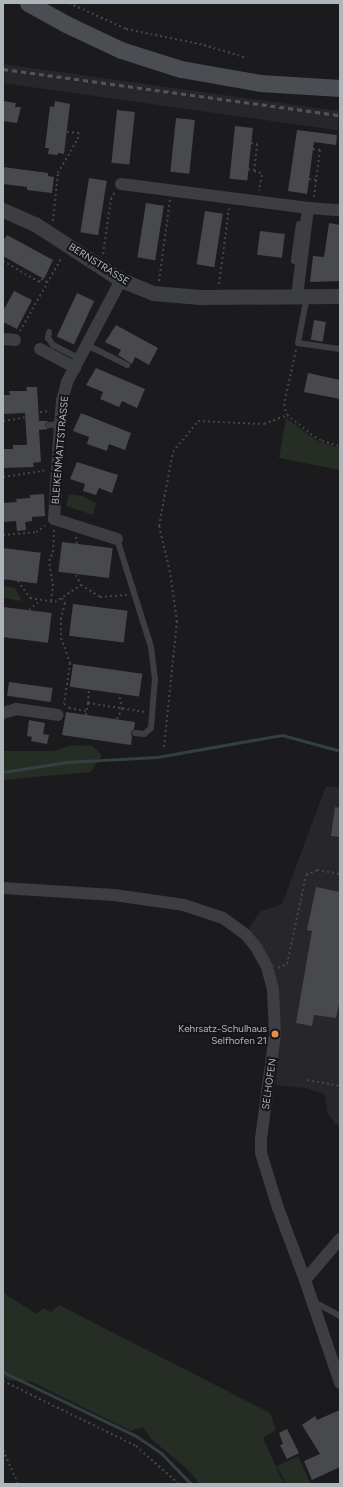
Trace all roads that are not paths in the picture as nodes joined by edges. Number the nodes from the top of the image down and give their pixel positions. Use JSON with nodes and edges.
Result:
{"nodes":[{"id":1,"x":28,"y":3,"type":"edge"},
{"id":2,"x":340,"y":88,"type":"edge"},
{"id":3,"x":120,"y":184,"type":"road end"},
{"id":4,"x":310,"y":208,"type":"junction"},
{"id":5,"x":3,"y":210,"type":"edge"},
{"id":6,"x":340,"y":210,"type":"edge"},
{"id":7,"x":299,"y":224,"type":"dead end"},
{"id":8,"x":301,"y":265,"type":"junction"},
{"id":9,"x":121,"y":280,"type":"junction"},
{"id":10,"x":302,"y":296,"type":"junction"},
{"id":11,"x":340,"y":296,"type":"edge"},
{"id":12,"x":49,"y":332,"type":"dead end"},
{"id":13,"x":87,"y":345,"type":"junction"},
{"id":14,"x":340,"y":349,"type":"edge"},
{"id":15,"x":40,"y":350,"type":"dead end"},
{"id":16,"x":78,"y":364,"type":"junction"},
{"id":17,"x":127,"y":365,"type":"dead end"},
{"id":18,"x":117,"y":539,"type":"joint"},
{"id":19,"x":3,"y":713,"type":"edge"},
{"id":20,"x":58,"y":715,"type":"dead end"},
{"id":21,"x":135,"y":733,"type":"dead end"},
{"id":22,"x":3,"y":888,"type":"edge"},
{"id":23,"x":340,"y":1239,"type":"edge"},
{"id":24,"x":305,"y":1280,"type":"junction"},
{"id":25,"x":312,"y":1301,"type":"junction"},
{"id":26,"x":340,"y":1316,"type":"edge"},
{"id":27,"x":340,"y":1383,"type":"edge"}],
"edges":[{"from":1,"to":2,"type":"main road"},
{"from":3,"to":4,"type":"street"},
{"from":4,"to":6,"type":"street"},
{"from":4,"to":8,"type":"street"},
{"from":5,"to":9,"type":"street","name":"BERNSTRASSE"},
{"from":7,"to":8,"type":"lane"},
{"from":8,"to":10,"type":"street"},
{"from":9,"to":10,"type":"street","name":"BERNSTRASSE"},
{"from":9,"to":13,"type":"street","name":"BLEIKENMATTSTRASSE"},
{"from":10,"to":11,"type":"street","name":"BERNSTRASSE"},
{"from":10,"to":14,"type":"lane"},
{"from":12,"to":16,"type":"lane"},
{"from":13,"to":16,"type":"street","name":"BLEIKENMATTSTRASSE"},
{"from":13,"to":17,"type":"lane"},
{"from":15,"to":16,"type":"street"},
{"from":16,"to":18,"type":"street","name":"BLEIKENMATTSTRASSE"},
{"from":18,"to":21,"type":"lane"},
{"from":19,"to":20,"type":"street"},
{"from":22,"to":24,"type":"street","name":"SELHOFEN"},
{"from":23,"to":24,"type":"street"},
{"from":24,"to":25,"type":"street","name":"SELHOFEN"},
{"from":25,"to":26,"type":"lane"},
{"from":25,"to":27,"type":"street","name":"SELHOFEN"}]}
